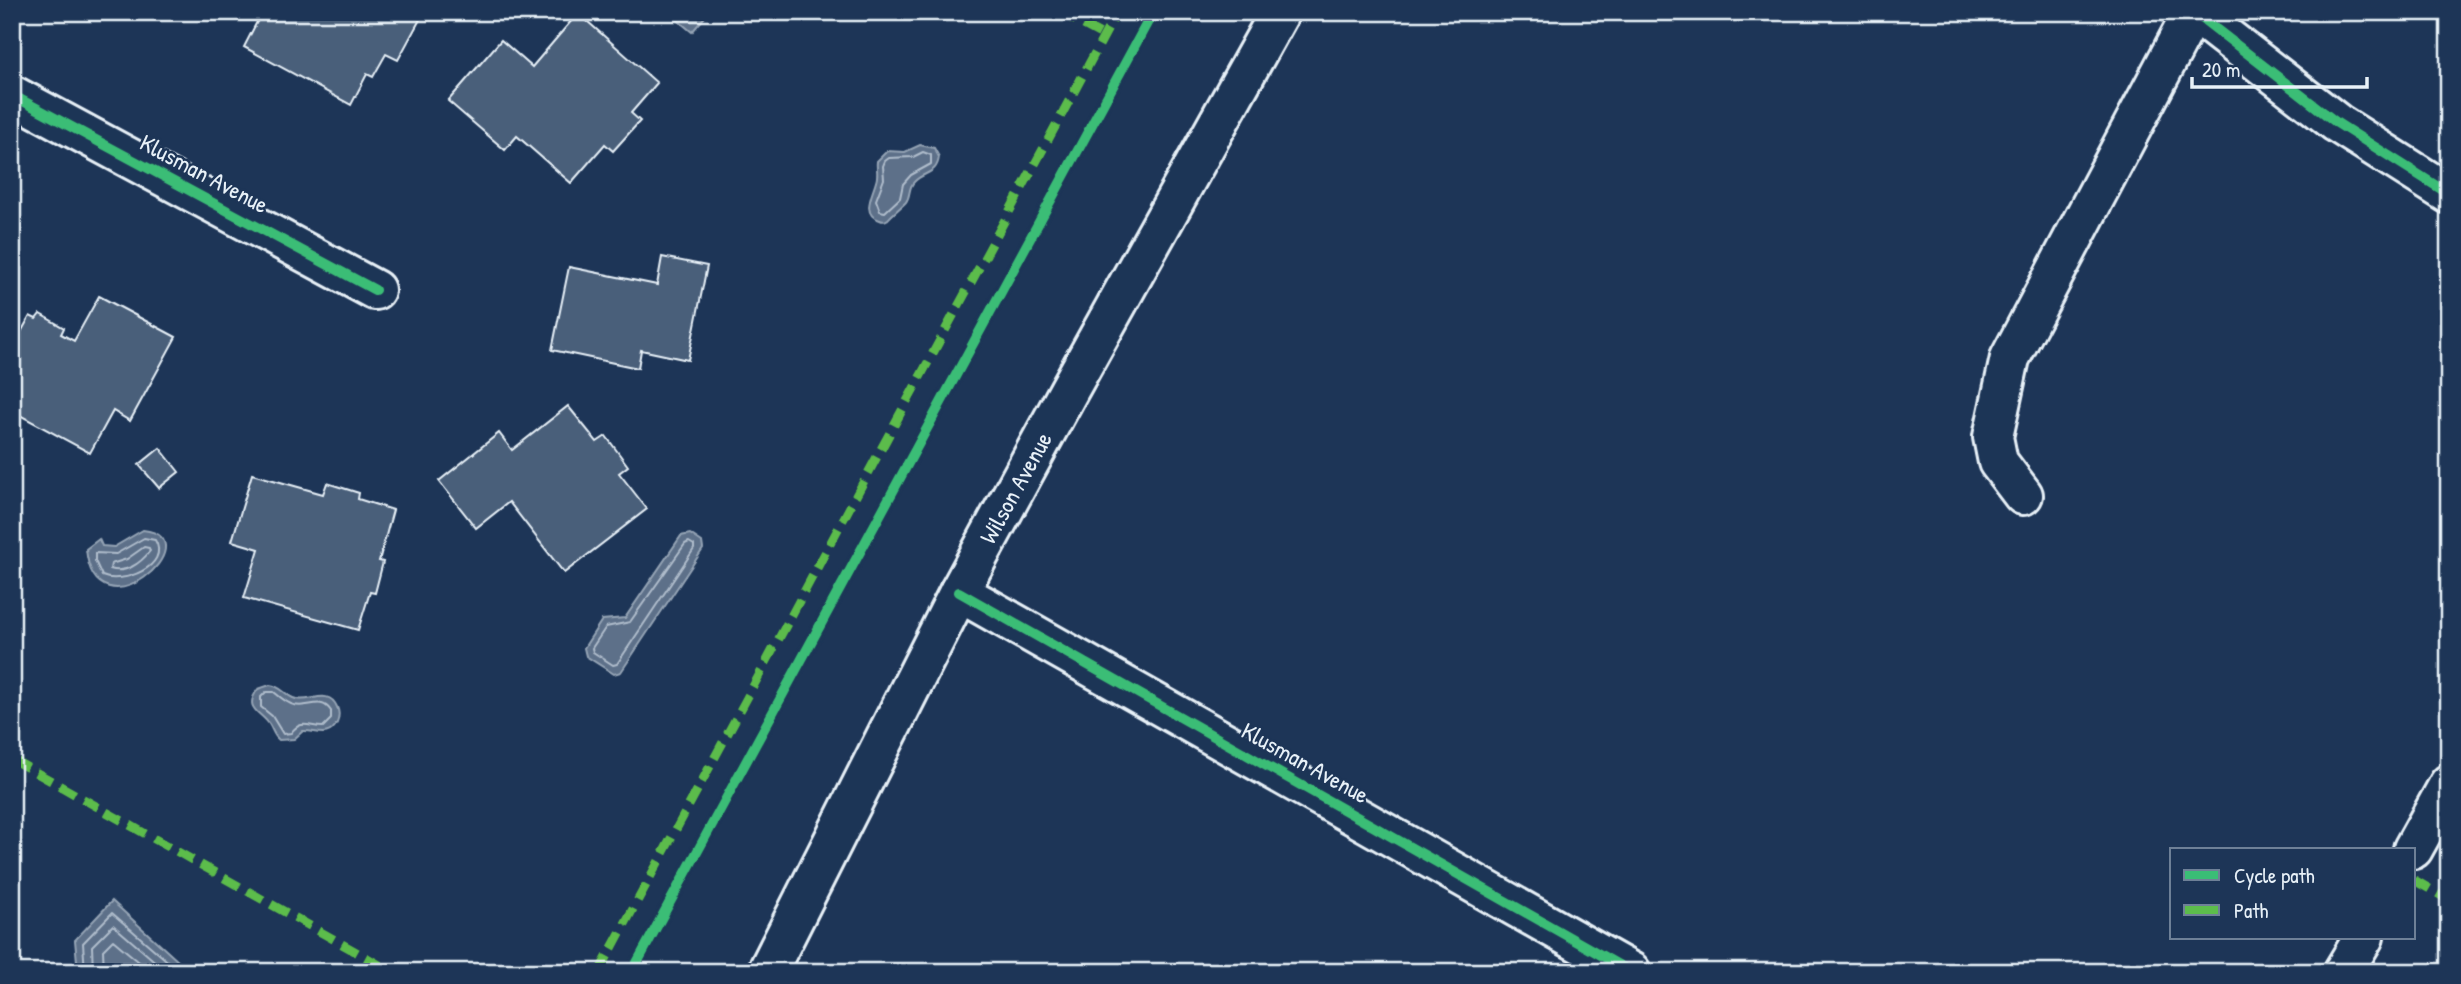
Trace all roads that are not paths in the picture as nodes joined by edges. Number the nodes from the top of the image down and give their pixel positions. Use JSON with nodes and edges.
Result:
{"nodes":[{"id":1,"x":1280,"y":12,"type":"edge"},
{"id":2,"x":2193,"y":12,"type":"edge"},
{"id":3,"x":12,"y":95,"type":"edge"},
{"id":4,"x":2449,"y":194,"type":"edge"},
{"id":5,"x":375,"y":290,"type":"dead end"},
{"id":6,"x":2023,"y":495,"type":"dead end"},
{"id":7,"x":959,"y":592,"type":"junction"},
{"id":8,"x":2449,"y":784,"type":"edge"},
{"id":9,"x":2414,"y":848,"type":"edge"},
{"id":10,"x":2363,"y":939,"type":"edge"},
{"id":11,"x":767,"y":972,"type":"edge"},
{"id":12,"x":1631,"y":972,"type":"edge"},
{"id":13,"x":2343,"y":972,"type":"edge"}],
"edges":[{"from":1,"to":7,"type":"street","name":"Wilson Avenue"},
{"from":2,"to":4,"type":"street"},
{"from":2,"to":6,"type":"street"},
{"from":3,"to":5,"type":"street","name":"Klusman Avenue"},
{"from":7,"to":11,"type":"street","name":"Wilson Avenue"},
{"from":7,"to":12,"type":"street","name":"Klusman Avenue"},
{"from":8,"to":9,"type":"street"},
{"from":10,"to":13,"type":"street"}]}
